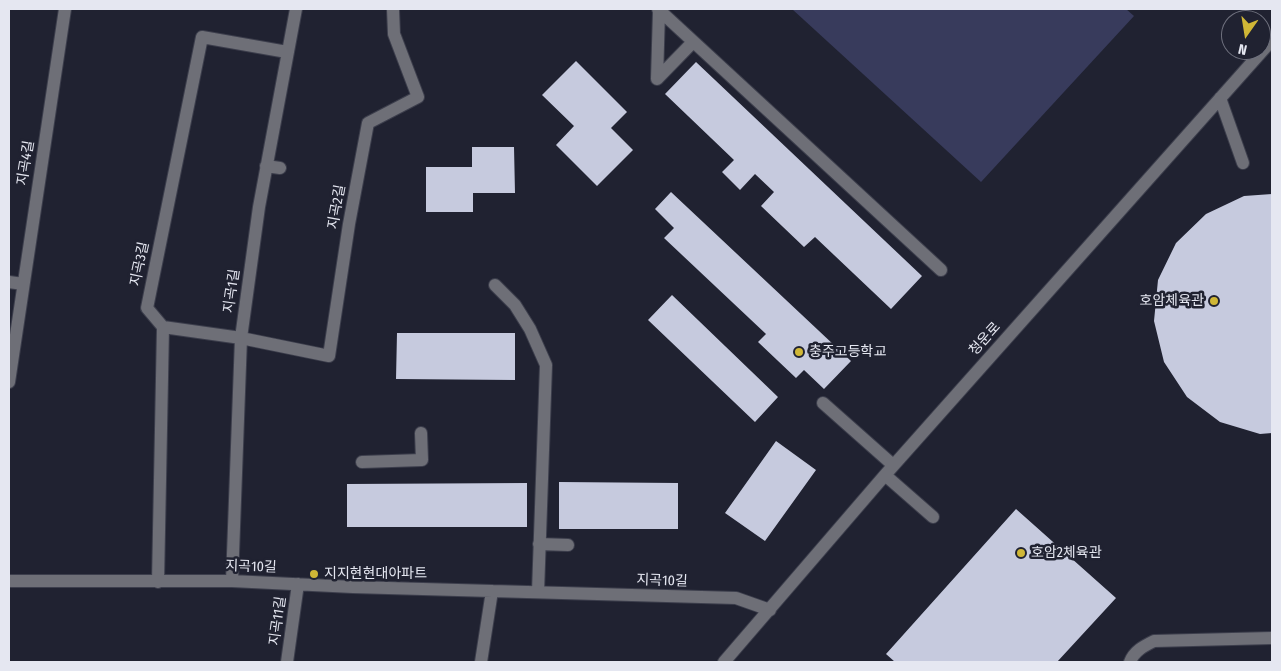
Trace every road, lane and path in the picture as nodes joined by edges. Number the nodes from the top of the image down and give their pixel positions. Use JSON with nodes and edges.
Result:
{"nodes":[{"id":1,"x":65,"y":9,"type":"edge"},
{"id":2,"x":296,"y":9,"type":"edge"},
{"id":3,"x":393,"y":9,"type":"edge"},
{"id":4,"x":658,"y":10,"type":"edge"},
{"id":5,"x":1272,"y":40,"type":"edge"},
{"id":6,"x":693,"y":42,"type":"junction"},
{"id":7,"x":287,"y":52,"type":"junction"},
{"id":8,"x":1220,"y":98,"type":"junction"},
{"id":9,"x":1243,"y":163,"type":"dead end"},
{"id":10,"x":266,"y":166,"type":"junction"},
{"id":11,"x":280,"y":168,"type":"dead end"},
{"id":12,"x":941,"y":270,"type":"dead end"},
{"id":13,"x":9,"y":282,"type":"edge"},
{"id":14,"x":23,"y":284,"type":"junction"},
{"id":15,"x":495,"y":286,"type":"dead end"},
{"id":16,"x":163,"y":328,"type":"junction"},
{"id":17,"x":241,"y":338,"type":"junction"},
{"id":18,"x":9,"y":382,"type":"edge"},
{"id":19,"x":823,"y":403,"type":"dead end"},
{"id":20,"x":421,"y":433,"type":"dead end"},
{"id":21,"x":362,"y":462,"type":"dead end"},
{"id":22,"x":889,"y":470,"type":"junction"},
{"id":23,"x":933,"y":517,"type":"dead end"},
{"id":24,"x":539,"y":544,"type":"junction"},
{"id":25,"x":568,"y":545,"type":"dead end"},
{"id":26,"x":9,"y":581,"type":"edge"},
{"id":27,"x":232,"y":581,"type":"junction"},
{"id":28,"x":158,"y":582,"type":"junction"},
{"id":29,"x":298,"y":584,"type":"junction"},
{"id":30,"x":492,"y":590,"type":"junction"},
{"id":31,"x":538,"y":592,"type":"junction"},
{"id":32,"x":770,"y":610,"type":"junction"},
{"id":33,"x":1272,"y":638,"type":"edge"},
{"id":34,"x":287,"y":662,"type":"edge"},
{"id":35,"x":481,"y":662,"type":"edge"},
{"id":36,"x":724,"y":662,"type":"edge"},
{"id":37,"x":1130,"y":662,"type":"edge"}],
"edges":[{"from":1,"to":14,"type":"street","name":"지곡4길"},
{"from":2,"to":7,"type":"street","name":"지곡1길"},
{"from":3,"to":17,"type":"street","name":"지곡2길"},
{"from":4,"to":6,"type":"street"},
{"from":4,"to":6,"type":"street"},
{"from":5,"to":8,"type":"street","name":"청운로"},
{"from":6,"to":12,"type":"street"},
{"from":7,"to":10,"type":"street","name":"지곡1길"},
{"from":7,"to":16,"type":"street","name":"지곡3길"},
{"from":8,"to":9,"type":"street"},
{"from":8,"to":22,"type":"street","name":"청운로"},
{"from":10,"to":11,"type":"street"},
{"from":10,"to":17,"type":"street","name":"지곡1길"},
{"from":13,"to":14,"type":"street"},
{"from":14,"to":18,"type":"street","name":"지곡4길"},
{"from":15,"to":24,"type":"street"},
{"from":16,"to":17,"type":"street"},
{"from":16,"to":28,"type":"street"},
{"from":17,"to":27,"type":"street","name":"지곡1길"},
{"from":19,"to":22,"type":"street"},
{"from":20,"to":21,"type":"street"},
{"from":22,"to":23,"type":"street"},
{"from":22,"to":32,"type":"street","name":"청운로"},
{"from":24,"to":25,"type":"street"},
{"from":24,"to":31,"type":"street"},
{"from":26,"to":28,"type":"street","name":"지곡10길"},
{"from":27,"to":28,"type":"street","name":"지곡10길"},
{"from":27,"to":29,"type":"street","name":"지곡10길"},
{"from":29,"to":30,"type":"street","name":"지곡10길"},
{"from":29,"to":34,"type":"street","name":"지곡11길"},
{"from":30,"to":31,"type":"street","name":"지곡10길"},
{"from":30,"to":35,"type":"street"},
{"from":31,"to":32,"type":"street","name":"지곡10길"},
{"from":32,"to":36,"type":"street","name":"청운로"},
{"from":33,"to":37,"type":"street"}]}
